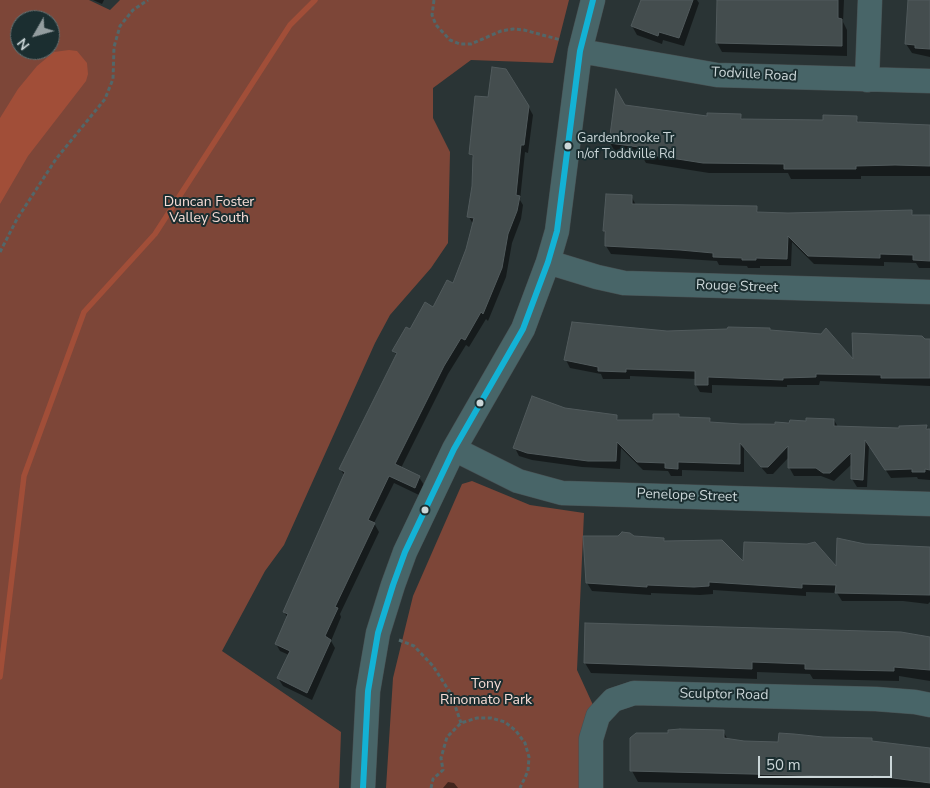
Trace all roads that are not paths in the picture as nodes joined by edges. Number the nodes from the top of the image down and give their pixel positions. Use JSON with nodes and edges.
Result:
{"nodes":[{"id":1,"x":593,"y":0,"type":"edge"},
{"id":2,"x":870,"y":0,"type":"edge"},
{"id":3,"x":570,"y":45,"type":"junction"},
{"id":4,"x":867,"y":80,"type":"junction"},
{"id":5,"x":930,"y":81,"type":"edge"},
{"id":6,"x":548,"y":262,"type":"junction"},
{"id":7,"x":930,"y":292,"type":"edge"},
{"id":8,"x":454,"y":449,"type":"junction"},
{"id":9,"x":930,"y":504,"type":"edge"},
{"id":10,"x":930,"y":706,"type":"edge"},
{"id":11,"x":363,"y":788,"type":"edge"},
{"id":12,"x":591,"y":788,"type":"edge"}],
"edges":[{"from":1,"to":3,"type":"street"},
{"from":2,"to":4,"type":"street"},
{"from":3,"to":4,"type":"street","name":"Todville Road"},
{"from":3,"to":6,"type":"street"},
{"from":4,"to":5,"type":"street","name":"Todville Road"},
{"from":6,"to":7,"type":"street","name":"Rouge Street"},
{"from":6,"to":8,"type":"street"},
{"from":8,"to":9,"type":"street","name":"Penelope Street"},
{"from":8,"to":11,"type":"street"},
{"from":10,"to":12,"type":"street","name":"Sculptor Road"}]}
